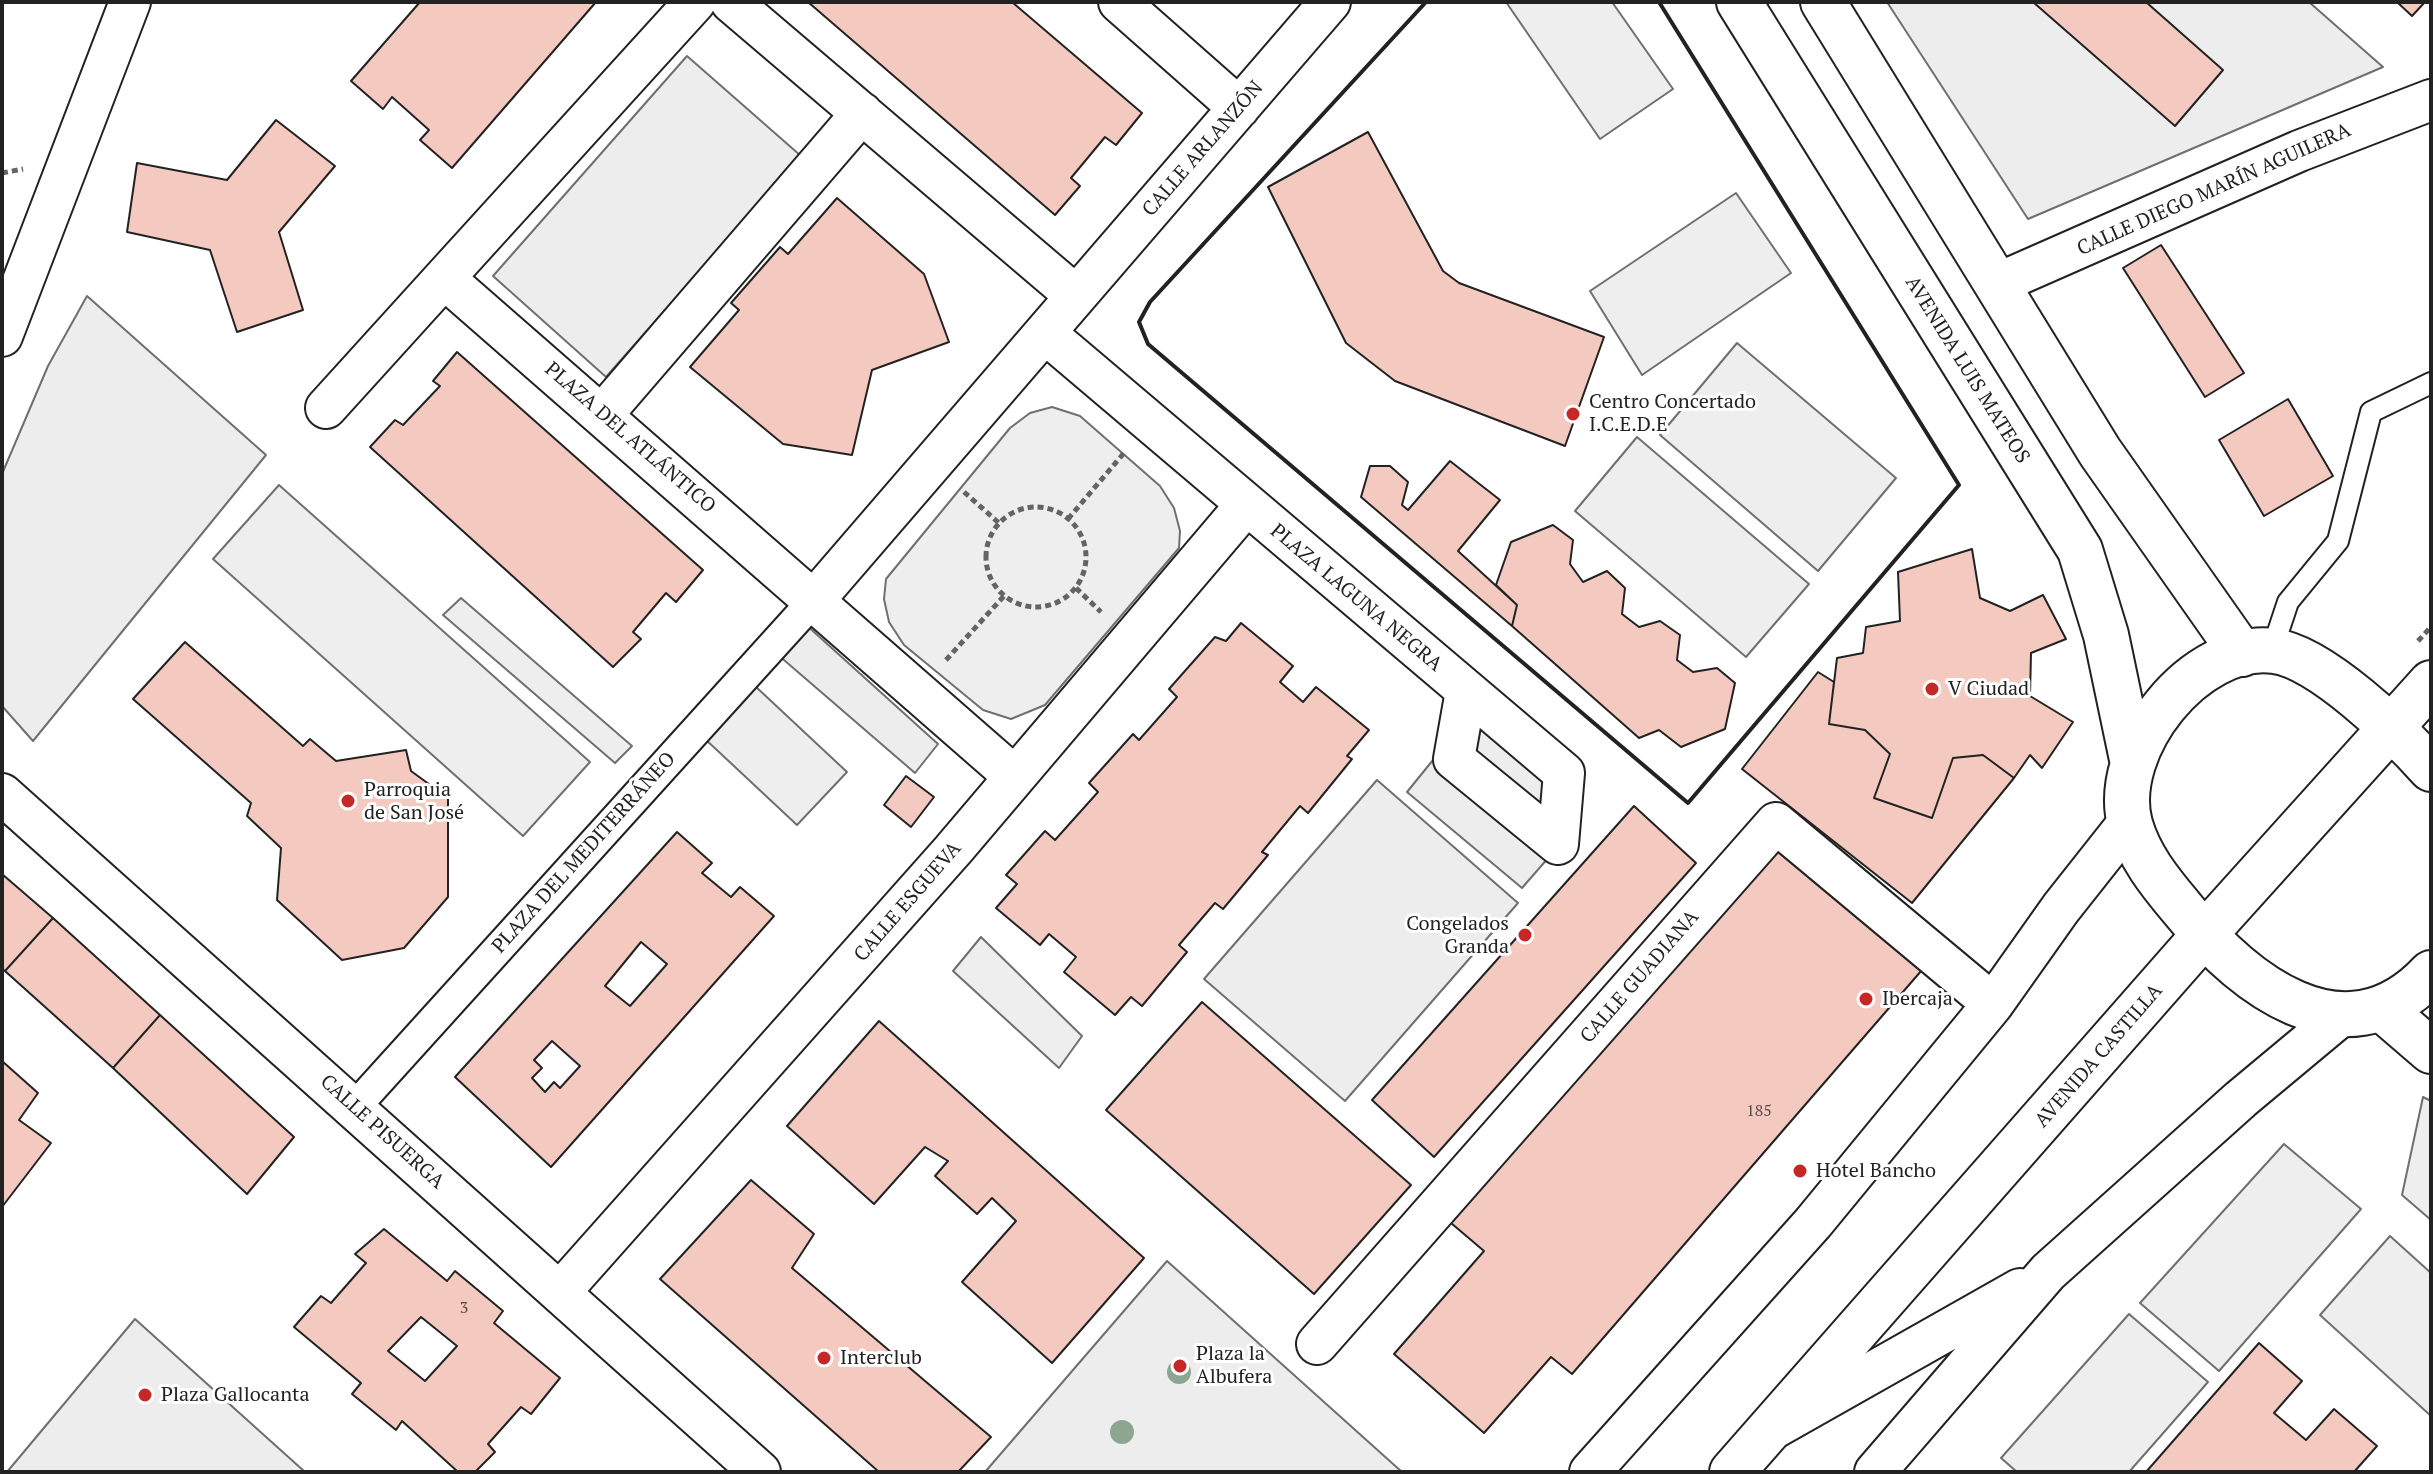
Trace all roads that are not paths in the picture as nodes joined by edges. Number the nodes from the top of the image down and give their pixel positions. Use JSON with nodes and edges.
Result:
{"nodes":[{"id":1,"x":130,"y":2,"type":"edge"},
{"id":2,"x":695,"y":2,"type":"edge"},
{"id":3,"x":731,"y":2,"type":"edge"},
{"id":4,"x":1119,"y":2,"type":"edge"},
{"id":5,"x":1330,"y":2,"type":"edge"},
{"id":6,"x":1739,"y":2,"type":"edge"},
{"id":7,"x":1823,"y":2,"type":"edge"},
{"id":8,"x":2431,"y":100,"type":"edge"},
{"id":9,"x":1239,"y":108,"type":"junction"},
{"id":10,"x":862,"y":113,"type":"junction"},
{"id":11,"x":444,"y":278,"type":"junction"},
{"id":12,"x":1999,"y":283,"type":"junction"},
{"id":13,"x":1076,"y":296,"type":"junction"},
{"id":14,"x":1045,"y":333,"type":"junction"},
{"id":15,"x":2,"y":336,"type":"edge"},
{"id":16,"x":2431,"y":383,"type":"edge"},
{"id":17,"x":326,"y":408,"type":"dead end"},
{"id":18,"x":602,"y":415,"type":"junction"},
{"id":19,"x":1246,"y":505,"type":"junction"},
{"id":20,"x":815,"y":599,"type":"junction"},
{"id":21,"x":2257,"y":652,"type":"junction"},
{"id":22,"x":2431,"y":683,"type":"edge"},
{"id":23,"x":1466,"y":691,"type":"dead end"},
{"id":24,"x":2390,"y":729,"type":"junction"},
{"id":25,"x":2133,"y":764,"type":"junction"},
{"id":26,"x":2431,"y":769,"type":"edge"},
{"id":27,"x":1015,"y":777,"type":"junction"},
{"id":28,"x":2,"y":794,"type":"edge"},
{"id":29,"x":2129,"y":822,"type":"junction"},
{"id":30,"x":2203,"y":936,"type":"junction"},
{"id":31,"x":2431,"y":973,"type":"edge"},
{"id":32,"x":1993,"y":1004,"type":"junction"},
{"id":33,"x":2362,"y":1011,"type":"junction"},
{"id":34,"x":2431,"y":1051,"type":"edge"},
{"id":35,"x":354,"y":1108,"type":"junction"},
{"id":36,"x":2048,"y":1272,"type":"junction"},
{"id":37,"x":561,"y":1291,"type":"junction"},
{"id":38,"x":1317,"y":1344,"type":"dead end"},
{"id":39,"x":1769,"y":1430,"type":"junction"},
{"id":40,"x":751,"y":1469,"type":"edge"},
{"id":41,"x":1590,"y":1472,"type":"edge"},
{"id":42,"x":1732,"y":1472,"type":"edge"},
{"id":43,"x":1875,"y":1472,"type":"edge"}],
"edges":[{"from":1,"to":15,"type":"street"},
{"from":2,"to":11,"type":"street"},
{"from":3,"to":10,"type":"street"},
{"from":4,"to":9,"type":"street"},
{"from":5,"to":9,"type":"street","name":"CALLE ARLANZÓN"},
{"from":6,"to":25,"type":"main road","name":"AVENIDA LUIS MATEOS"},
{"from":7,"to":12,"type":"main road"},
{"from":8,"to":12,"type":"street","name":"CALLE DIEGO MARÍN AGUILERA"},
{"from":9,"to":13,"type":"street","name":"CALLE ARLANZÓN"},
{"from":10,"to":13,"type":"street"},
{"from":10,"to":18,"type":"street"},
{"from":11,"to":17,"type":"street"},
{"from":11,"to":18,"type":"street","name":"PLAZA DEL ATLÁNTICO"},
{"from":12,"to":21,"type":"main road"},
{"from":13,"to":14,"type":"street","name":"PLAZA DEL MEDITERRÁNEO"},
{"from":14,"to":19,"type":"street"},
{"from":14,"to":20,"type":"street","name":"PLAZA DEL MEDITERRÁNEO"},
{"from":16,"to":21,"type":"lane"},
{"from":18,"to":20,"type":"street","name":"PLAZA DEL ATLÁNTICO"},
{"from":19,"to":23,"type":"street","name":"PLAZA LAGUNA NEGRA"},
{"from":19,"to":27,"type":"street","name":"CALLE ESGUEVA"},
{"from":20,"to":27,"type":"street"},
{"from":20,"to":35,"type":"street","name":"PLAZA DEL MEDITERRÁNEO"},
{"from":21,"to":24,"type":"main road"},
{"from":21,"to":25,"type":"main road"},
{"from":22,"to":24,"type":"main road","name":"AVENIDA CASTILLA"},
{"from":24,"to":26,"type":"main road"},
{"from":24,"to":30,"type":"main road","name":"AVENIDA CASTILLA"},
{"from":25,"to":29,"type":"main road"},
{"from":27,"to":37,"type":"street","name":"CALLE ESGUEVA"},
{"from":28,"to":35,"type":"street","name":"CALLE PISUERGA"},
{"from":29,"to":30,"type":"main road"},
{"from":29,"to":32,"type":"street"},
{"from":30,"to":33,"type":"main road"},
{"from":30,"to":39,"type":"main road","name":"AVENIDA CASTILLA"},
{"from":31,"to":33,"type":"main road"},
{"from":32,"to":38,"type":"street","name":"CALLE GUADIANA"},
{"from":32,"to":41,"type":"street"},
{"from":33,"to":34,"type":"main road"},
{"from":33,"to":36,"type":"street","name":"AVENIDA CASTILLA"},
{"from":35,"to":37,"type":"street","name":"CALLE PISUERGA"},
{"from":36,"to":39,"type":"street","name":"AVENIDA CASTILLA"},
{"from":36,"to":43,"type":"street","name":"AVENIDA CASTILLA"},
{"from":37,"to":40,"type":"street","name":"CALLE PISUERGA"},
{"from":39,"to":42,"type":"main road","name":"AVENIDA CASTILLA"}]}
